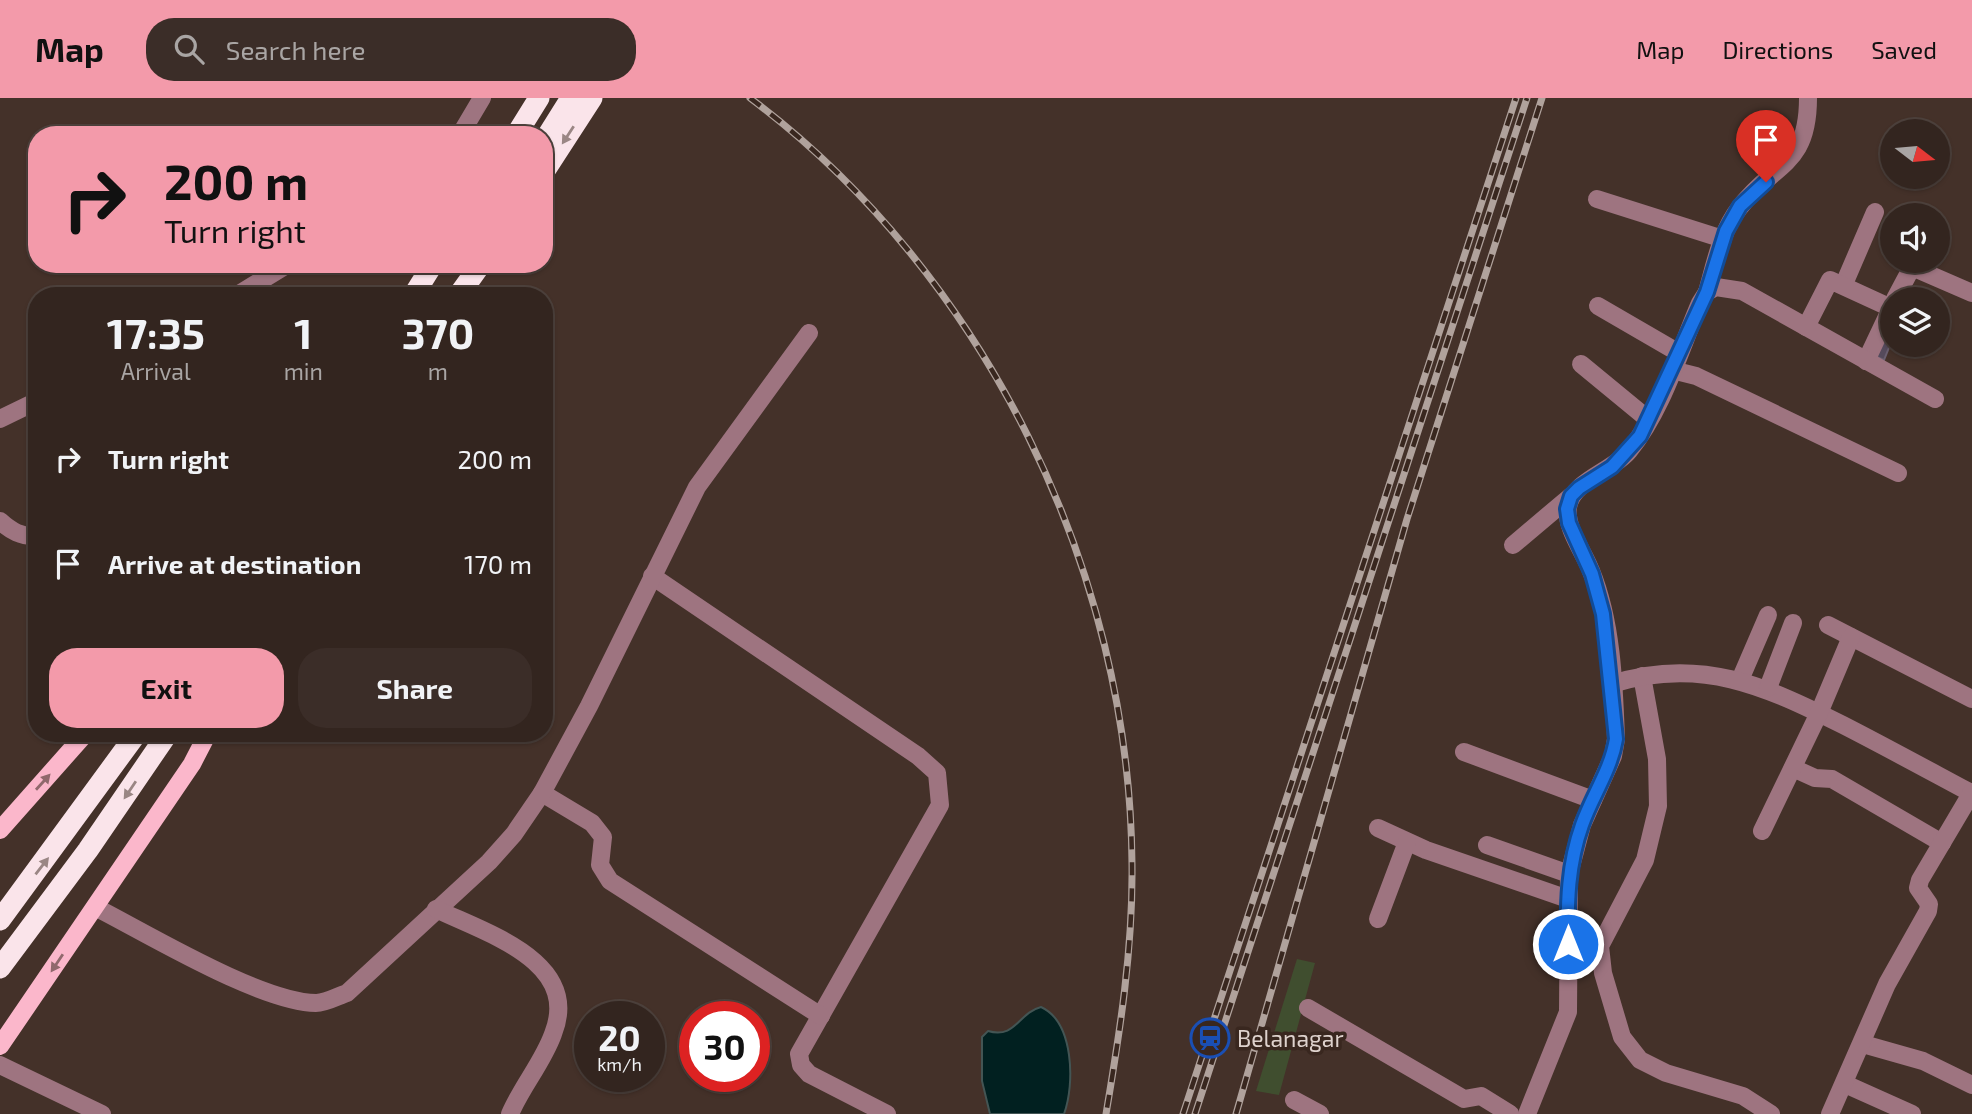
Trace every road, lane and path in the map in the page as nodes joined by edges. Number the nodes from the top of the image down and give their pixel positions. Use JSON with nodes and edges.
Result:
{"nodes":[{"id":1,"x":482,"y":98,"type":"edge"},
{"id":2,"x":539,"y":98,"type":"edge"},
{"id":3,"x":571,"y":98,"type":"edge"},
{"id":4,"x":592,"y":98,"type":"edge"},
{"id":5,"x":1808,"y":98,"type":"edge"},
{"id":6,"x":465,"y":126,"type":"edge"},
{"id":7,"x":522,"y":126,"type":"edge"},
{"id":8,"x":553,"y":127,"type":"edge"},
{"id":9,"x":553,"y":158,"type":"edge"},
{"id":10,"x":1597,"y":199,"type":"dead end"},
{"id":11,"x":1875,"y":212,"type":"dead end"},
{"id":12,"x":1723,"y":239,"type":"junction"},
{"id":13,"x":273,"y":273,"type":"edge"},
{"id":14,"x":474,"y":273,"type":"edge"},
{"id":15,"x":1843,"y":284,"type":"junction"},
{"id":16,"x":251,"y":287,"type":"edge"},
{"id":17,"x":463,"y":287,"type":"edge"},
{"id":18,"x":1901,"y":287,"type":"edge"},
{"id":19,"x":1718,"y":289,"type":"junction"},
{"id":20,"x":1972,"y":293,"type":"edge"},
{"id":21,"x":1880,"y":300,"type":"edge"},
{"id":22,"x":1598,"y":306,"type":"dead end"},
{"id":23,"x":1806,"y":327,"type":"junction"},
{"id":24,"x":1880,"y":331,"type":"edge"},
{"id":25,"x":809,"y":333,"type":"dead end"},
{"id":26,"x":1866,"y":361,"type":"junction"},
{"id":27,"x":1581,"y":364,"type":"dead end"},
{"id":28,"x":1682,"y":368,"type":"junction"},
{"id":29,"x":1935,"y":399,"type":"dead end"},
{"id":30,"x":28,"y":405,"type":"edge"},
{"id":31,"x":0,"y":419,"type":"edge"},
{"id":32,"x":1649,"y":420,"type":"junction"},
{"id":33,"x":1898,"y":474,"type":"dead end"},
{"id":34,"x":1571,"y":496,"type":"junction"},
{"id":35,"x":0,"y":521,"type":"edge"},
{"id":36,"x":28,"y":537,"type":"edge"},
{"id":37,"x":1513,"y":545,"type":"dead end"},
{"id":38,"x":652,"y":576,"type":"junction"},
{"id":39,"x":1768,"y":615,"type":"dead end"},
{"id":40,"x":1793,"y":623,"type":"dead end"},
{"id":41,"x":1828,"y":625,"type":"dead end"},
{"id":42,"x":1851,"y":637,"type":"junction"},
{"id":43,"x":1625,"y":680,"type":"junction"},
{"id":44,"x":1740,"y":680,"type":"junction"},
{"id":45,"x":1768,"y":688,"type":"junction"},
{"id":46,"x":1972,"y":699,"type":"edge"},
{"id":47,"x":1819,"y":713,"type":"junction"},
{"id":48,"x":78,"y":742,"type":"edge"},
{"id":49,"x":130,"y":742,"type":"edge"},
{"id":50,"x":163,"y":742,"type":"edge"},
{"id":51,"x":203,"y":742,"type":"edge"},
{"id":52,"x":1464,"y":752,"type":"dead end"},
{"id":53,"x":1793,"y":768,"type":"junction"},
{"id":54,"x":1972,"y":792,"type":"edge"},
{"id":55,"x":542,"y":793,"type":"junction"},
{"id":56,"x":1592,"y":800,"type":"junction"},
{"id":57,"x":1378,"y":828,"type":"dead end"},
{"id":58,"x":0,"y":830,"type":"edge"},
{"id":59,"x":1762,"y":831,"type":"dead end"},
{"id":60,"x":1407,"y":842,"type":"junction"},
{"id":61,"x":1942,"y":844,"type":"junction"},
{"id":62,"x":1487,"y":845,"type":"dead end"},
{"id":63,"x":1569,"y":874,"type":"junction"},
{"id":64,"x":1569,"y":899,"type":"junction"},
{"id":65,"x":96,"y":906,"type":"junction"},
{"id":66,"x":436,"y":909,"type":"junction"},
{"id":67,"x":1378,"y":919,"type":"dead end"},
{"id":68,"x":0,"y":920,"type":"edge"},
{"id":69,"x":0,"y":968,"type":"edge"},
{"id":70,"x":1308,"y":1009,"type":"dead end"},
{"id":71,"x":821,"y":1017,"type":"junction"},
{"id":72,"x":1865,"y":1039,"type":"junction"},
{"id":73,"x":0,"y":1046,"type":"edge"},
{"id":74,"x":0,"y":1065,"type":"edge"},
{"id":75,"x":1845,"y":1084,"type":"junction"},
{"id":76,"x":1972,"y":1085,"type":"edge"},
{"id":77,"x":1294,"y":1100,"type":"dead end"},
{"id":78,"x":102,"y":1114,"type":"edge"},
{"id":79,"x":510,"y":1114,"type":"edge"},
{"id":80,"x":887,"y":1114,"type":"edge"},
{"id":81,"x":1320,"y":1114,"type":"edge"},
{"id":82,"x":1510,"y":1114,"type":"edge"},
{"id":83,"x":1527,"y":1114,"type":"edge"},
{"id":84,"x":1772,"y":1114,"type":"edge"},
{"id":85,"x":1830,"y":1114,"type":"edge"},
{"id":86,"x":1912,"y":1114,"type":"edge"}],
"edges":[{"from":1,"to":6,"type":"street"},
{"from":2,"to":7,"type":"highway"},
{"from":3,"to":8,"type":"highway"},
{"from":4,"to":9,"type":"highway","one_way":true},
{"from":5,"to":12,"type":"street"},
{"from":10,"to":12,"type":"street"},
{"from":11,"to":15,"type":"street"},
{"from":12,"to":19,"type":"street"},
{"from":13,"to":16,"type":"street"},
{"from":14,"to":17,"type":"highway"},
{"from":15,"to":21,"type":"street"},
{"from":15,"to":23,"type":"street"},
{"from":18,"to":20,"type":"street"},
{"from":19,"to":23,"type":"street"},
{"from":19,"to":28,"type":"street"},
{"from":22,"to":28,"type":"street"},
{"from":23,"to":26,"type":"street"},
{"from":24,"to":26,"type":"street"},
{"from":25,"to":38,"type":"street"},
{"from":26,"to":29,"type":"street"},
{"from":27,"to":32,"type":"street"},
{"from":28,"to":32,"type":"street"},
{"from":28,"to":33,"type":"street"},
{"from":30,"to":31,"type":"street"},
{"from":32,"to":34,"type":"street"},
{"from":34,"to":37,"type":"street"},
{"from":34,"to":43,"type":"street"},
{"from":35,"to":36,"type":"street"},
{"from":38,"to":55,"type":"street"},
{"from":38,"to":71,"type":"street"},
{"from":39,"to":44,"type":"street"},
{"from":40,"to":45,"type":"street"},
{"from":41,"to":42,"type":"street"},
{"from":42,"to":46,"type":"street"},
{"from":42,"to":47,"type":"street"},
{"from":43,"to":44,"type":"street"},
{"from":43,"to":56,"type":"street"},
{"from":43,"to":84,"type":"street"},
{"from":44,"to":45,"type":"street"},
{"from":45,"to":47,"type":"street"},
{"from":47,"to":53,"type":"street"},
{"from":47,"to":54,"type":"street"},
{"from":58,"to":48,"type":"main road","one_way":true},
{"from":68,"to":49,"type":"highway","one_way":true},
{"from":50,"to":69,"type":"highway","one_way":true},
{"from":51,"to":65,"type":"main road"},
{"from":52,"to":56,"type":"street"},
{"from":53,"to":59,"type":"street"},
{"from":53,"to":61,"type":"street"},
{"from":54,"to":61,"type":"street"},
{"from":55,"to":66,"type":"street"},
{"from":55,"to":71,"type":"street"},
{"from":56,"to":63,"type":"street"},
{"from":57,"to":60,"type":"street"},
{"from":60,"to":64,"type":"street"},
{"from":60,"to":67,"type":"street"},
{"from":61,"to":72,"type":"street"},
{"from":62,"to":63,"type":"street"},
{"from":63,"to":64,"type":"street"},
{"from":64,"to":83,"type":"street"},
{"from":65,"to":66,"type":"street"},
{"from":65,"to":73,"type":"main road","one_way":true},
{"from":66,"to":79,"type":"street"},
{"from":70,"to":82,"type":"street"},
{"from":71,"to":80,"type":"street"},
{"from":72,"to":75,"type":"street"},
{"from":72,"to":76,"type":"street"},
{"from":74,"to":78,"type":"street"},
{"from":75,"to":85,"type":"street"},
{"from":75,"to":86,"type":"street"},
{"from":77,"to":81,"type":"street"}]}
